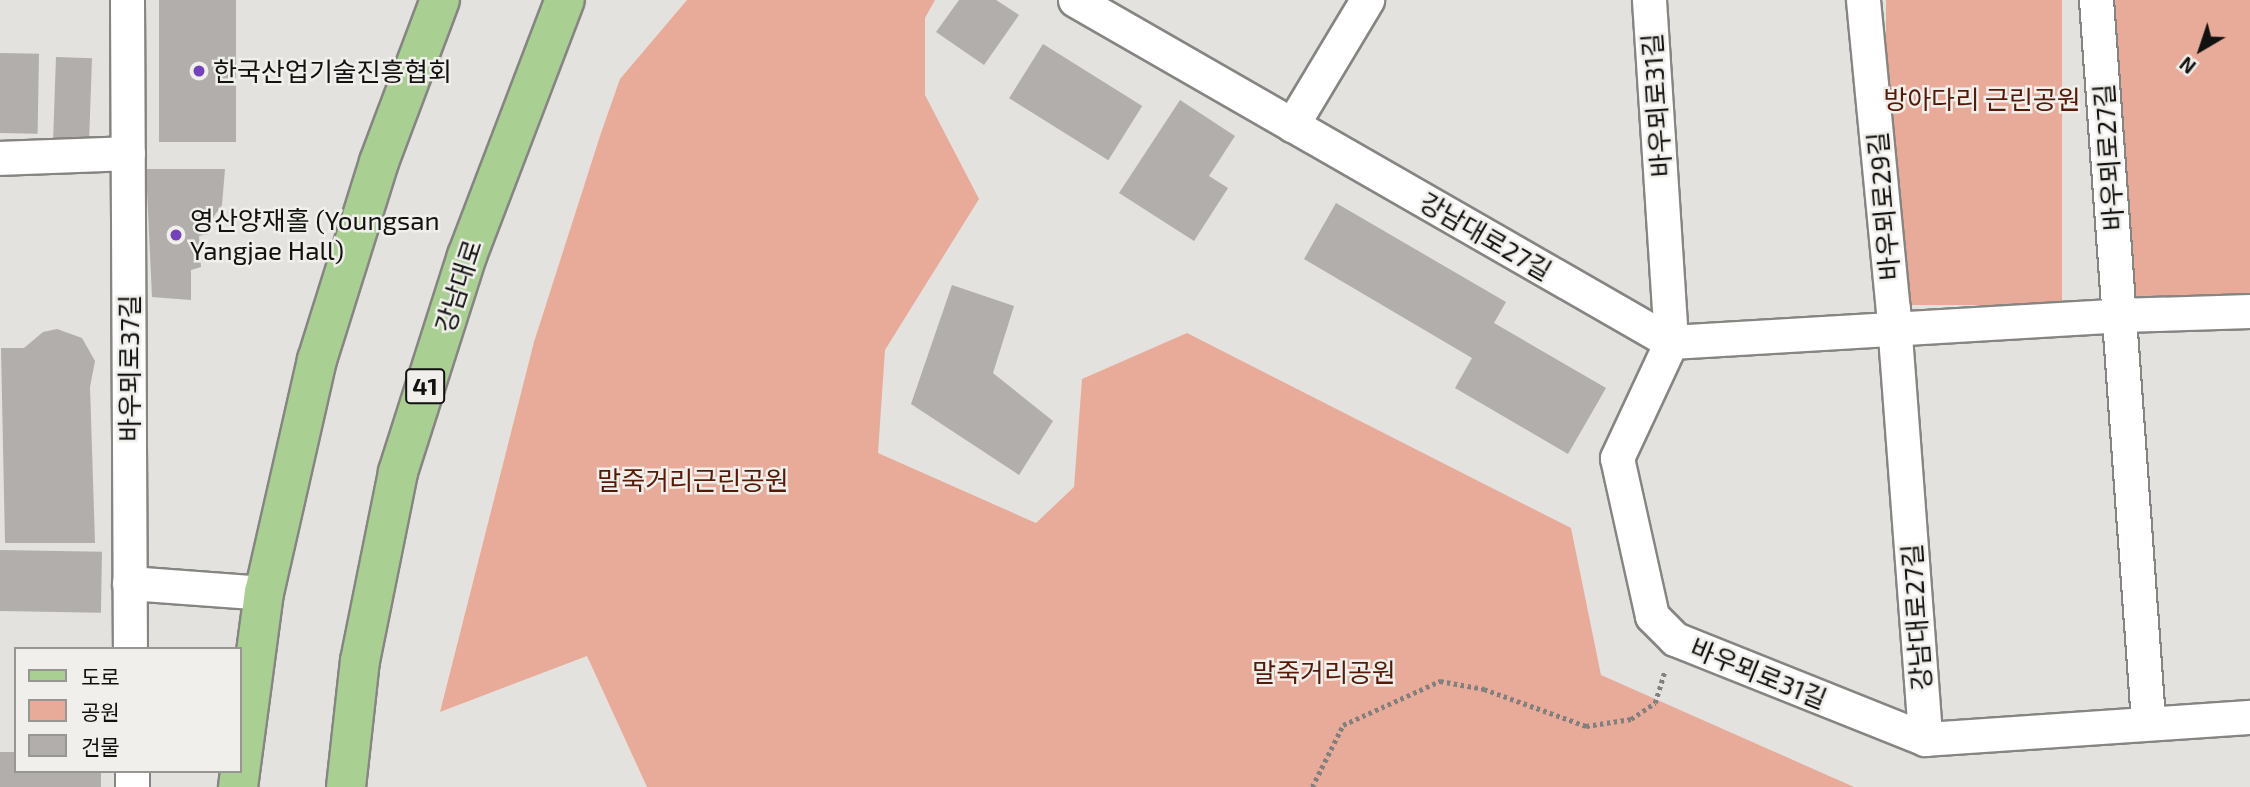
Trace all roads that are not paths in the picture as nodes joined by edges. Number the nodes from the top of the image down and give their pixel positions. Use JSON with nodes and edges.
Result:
{"nodes":[{"id":1,"x":128,"y":0,"type":"edge"},
{"id":2,"x":440,"y":0,"type":"edge"},
{"id":3,"x":565,"y":0,"type":"edge"},
{"id":4,"x":1075,"y":0,"type":"edge"},
{"id":5,"x":1367,"y":0,"type":"edge"},
{"id":6,"x":1649,"y":0,"type":"edge"},
{"id":7,"x":1864,"y":0,"type":"edge"},
{"id":8,"x":2096,"y":0,"type":"edge"},
{"id":9,"x":1112,"y":9,"type":"edge"},
{"id":10,"x":1293,"y":125,"type":"junction"},
{"id":11,"x":128,"y":153,"type":"junction"},
{"id":12,"x":0,"y":158,"type":"edge"},
{"id":13,"x":2250,"y":311,"type":"edge"},
{"id":14,"x":2119,"y":314,"type":"junction"},
{"id":15,"x":1895,"y":328,"type":"junction"},
{"id":16,"x":1671,"y":342,"type":"junction"},
{"id":17,"x":129,"y":583,"type":"junction"},
{"id":18,"x":264,"y":593,"type":"junction"},
{"id":19,"x":130,"y":647,"type":"edge"},
{"id":20,"x":2250,"y":717,"type":"edge"},
{"id":21,"x":2148,"y":720,"type":"junction"},
{"id":22,"x":1925,"y":739,"type":"junction"},
{"id":23,"x":242,"y":771,"type":"edge"},
{"id":24,"x":346,"y":787,"type":"edge"}],
"edges":[{"from":1,"to":11,"type":"street","name":"바우뫼로37길"},
{"from":2,"to":18,"type":"main road"},
{"from":3,"to":24,"type":"main road","name":"강남대로","number":"41"},
{"from":4,"to":9,"type":"street","name":"강남대로27길"},
{"from":5,"to":10,"type":"street"},
{"from":6,"to":16,"type":"street","name":"바우뫼로31길"},
{"from":7,"to":15,"type":"street","name":"바우뫼로29길"},
{"from":8,"to":14,"type":"street","name":"바우뫼로27길"},
{"from":9,"to":10,"type":"street","name":"강남대로27길"},
{"from":10,"to":16,"type":"street","name":"강남대로27길"},
{"from":11,"to":12,"type":"street"},
{"from":11,"to":17,"type":"street","name":"바우뫼로37길"},
{"from":13,"to":14,"type":"street"},
{"from":14,"to":15,"type":"street"},
{"from":14,"to":21,"type":"street"},
{"from":15,"to":16,"type":"street"},
{"from":15,"to":22,"type":"street","name":"강남대로27길"},
{"from":16,"to":22,"type":"street","name":"바우뫼로31길"},
{"from":17,"to":18,"type":"street"},
{"from":17,"to":19,"type":"street","name":"바우뫼로37길"},
{"from":18,"to":23,"type":"main road"},
{"from":20,"to":21,"type":"street","name":"바우뫼로31길"},
{"from":21,"to":22,"type":"street","name":"바우뫼로31길"}]}
